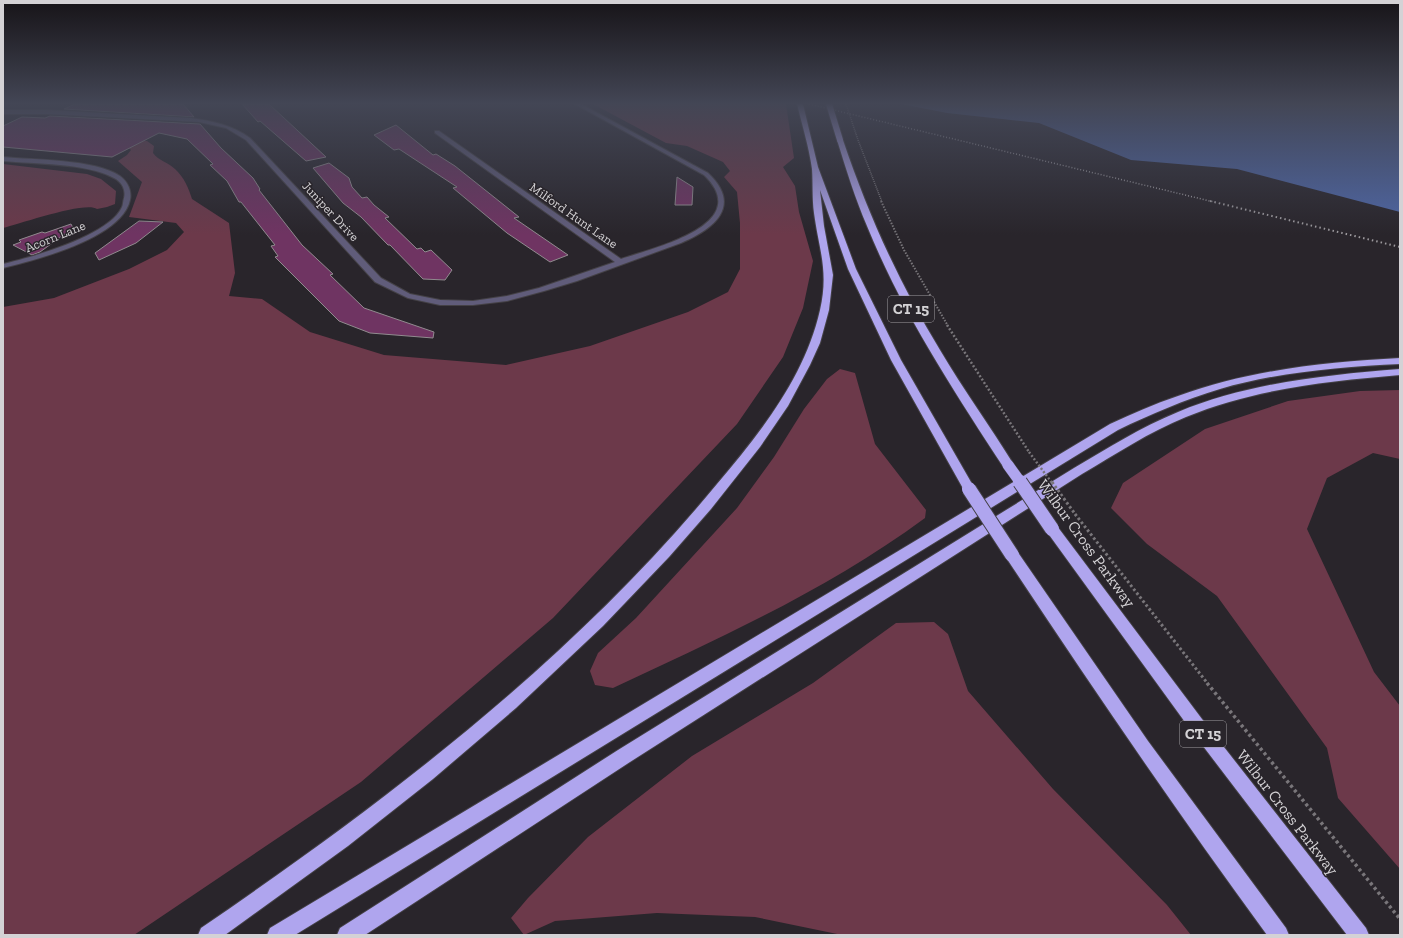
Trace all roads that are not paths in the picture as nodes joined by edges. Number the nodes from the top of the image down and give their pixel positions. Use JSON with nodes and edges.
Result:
{"nodes":[{"id":1,"x":256,"y":148,"type":"edge"},
{"id":2,"x":459,"y":148,"type":"edge"},
{"id":3,"x":658,"y":148,"type":"edge"},
{"id":4,"x":810,"y":148,"type":"edge"},
{"id":5,"x":843,"y":148,"type":"edge"},
{"id":6,"x":3,"y":158,"type":"edge"},
{"id":7,"x":815,"y":167,"type":"junction"},
{"id":8,"x":620,"y":262,"type":"junction"},
{"id":9,"x":3,"y":266,"type":"edge"},
{"id":10,"x":1400,"y":361,"type":"edge"},
{"id":11,"x":1400,"y":372,"type":"edge"},
{"id":12,"x":208,"y":935,"type":"edge"},
{"id":13,"x":277,"y":935,"type":"edge"},
{"id":14,"x":347,"y":935,"type":"edge"},
{"id":15,"x":1279,"y":935,"type":"edge"},
{"id":16,"x":1359,"y":935,"type":"edge"}],
"edges":[{"from":1,"to":8,"type":"street","name":"Juniper Drive"},
{"from":2,"to":8,"type":"street","name":"Milford Hunt Lane"},
{"from":3,"to":8,"type":"street","name":"Juniper Drive"},
{"from":4,"to":7,"type":"highway","number":"CT 15"},
{"from":5,"to":16,"type":"highway","name":"Wilbur Cross Parkway","number":"CT 15","bridge":true},
{"from":6,"to":9,"type":"street","name":"Acorn Lane"},
{"from":7,"to":12,"type":"highway"},
{"from":7,"to":15,"type":"highway","number":"CT 15","bridge":true},
{"from":10,"to":13,"type":"highway"},
{"from":11,"to":14,"type":"highway"}]}
